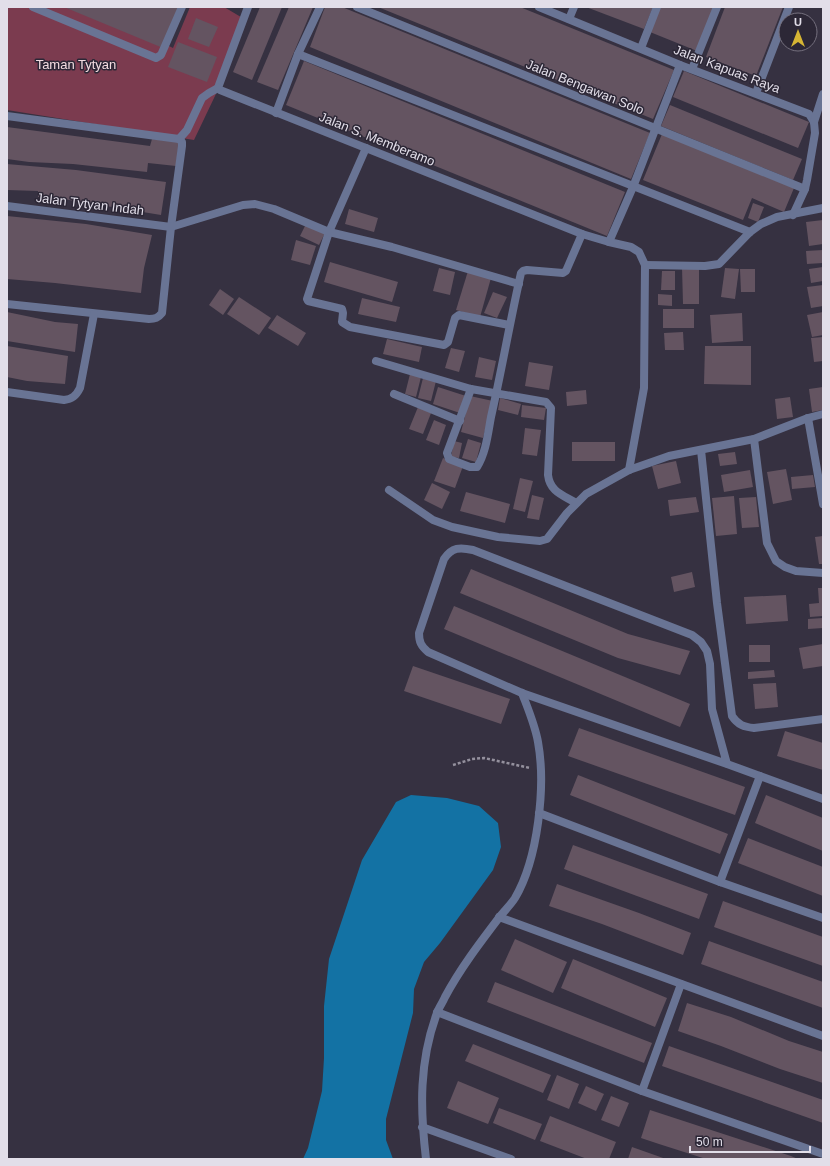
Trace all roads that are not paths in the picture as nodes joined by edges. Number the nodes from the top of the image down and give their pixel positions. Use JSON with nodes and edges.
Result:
{"nodes":[{"id":1,"x":33,"y":7,"type":"edge"},
{"id":2,"x":182,"y":7,"type":"edge"},
{"id":3,"x":248,"y":7,"type":"edge"},
{"id":4,"x":320,"y":7,"type":"edge"},
{"id":5,"x":357,"y":7,"type":"edge"},
{"id":6,"x":538,"y":7,"type":"edge"},
{"id":7,"x":574,"y":7,"type":"edge"},
{"id":8,"x":657,"y":7,"type":"edge"},
{"id":9,"x":717,"y":7,"type":"edge"},
{"id":10,"x":789,"y":7,"type":"edge"},
{"id":11,"x":569,"y":19,"type":"junction"},
{"id":12,"x":642,"y":48,"type":"junction"},
{"id":13,"x":298,"y":54,"type":"junction"},
{"id":14,"x":680,"y":65,"type":"junction"},
{"id":15,"x":692,"y":69,"type":"junction"},
{"id":16,"x":218,"y":88,"type":"junction"},
{"id":17,"x":756,"y":93,"type":"junction"},
{"id":18,"x":823,"y":94,"type":"edge"},
{"id":19,"x":276,"y":113,"type":"junction"},
{"id":20,"x":7,"y":116,"type":"edge"},
{"id":21,"x":814,"y":122,"type":"junction"},
{"id":22,"x":656,"y":129,"type":"junction"},
{"id":23,"x":179,"y":140,"type":"junction"},
{"id":24,"x":366,"y":148,"type":"junction"},
{"id":25,"x":633,"y":187,"type":"junction"},
{"id":26,"x":805,"y":189,"type":"junction"},
{"id":27,"x":7,"y":206,"type":"edge"},
{"id":28,"x":823,"y":208,"type":"edge"},
{"id":29,"x":793,"y":215,"type":"junction"},
{"id":30,"x":171,"y":227,"type":"junction"},
{"id":31,"x":329,"y":232,"type":"junction"},
{"id":32,"x":750,"y":232,"type":"junction"},
{"id":33,"x":582,"y":234,"type":"junction"},
{"id":34,"x":609,"y":242,"type":"junction"},
{"id":35,"x":645,"y":265,"type":"junction"},
{"id":36,"x":519,"y":284,"type":"junction"},
{"id":37,"x":7,"y":304,"type":"edge"},
{"id":38,"x":94,"y":314,"type":"junction"},
{"id":39,"x":509,"y":325,"type":"junction"},
{"id":40,"x":376,"y":361,"type":"dead end"},
{"id":41,"x":471,"y":389,"type":"junction"},
{"id":42,"x":7,"y":392,"type":"edge"},
{"id":43,"x":497,"y":392,"type":"junction"},
{"id":44,"x":394,"y":394,"type":"dead end"},
{"id":45,"x":823,"y":414,"type":"edge"},
{"id":46,"x":808,"y":418,"type":"junction"},
{"id":47,"x":460,"y":421,"type":"junction"},
{"id":48,"x":754,"y":439,"type":"junction"},
{"id":49,"x":701,"y":450,"type":"junction"},
{"id":50,"x":629,"y":470,"type":"junction"},
{"id":51,"x":389,"y":490,"type":"dead end"},
{"id":52,"x":576,"y":503,"type":"junction"},
{"id":53,"x":823,"y":504,"type":"edge"},
{"id":54,"x":823,"y":573,"type":"edge"},
{"id":55,"x":522,"y":693,"type":"junction"},
{"id":56,"x":823,"y":719,"type":"edge"},
{"id":57,"x":727,"y":764,"type":"junction"},
{"id":58,"x":760,"y":776,"type":"junction"},
{"id":59,"x":823,"y":799,"type":"edge"},
{"id":60,"x":539,"y":813,"type":"junction"},
{"id":61,"x":720,"y":882,"type":"junction"},
{"id":62,"x":499,"y":917,"type":"junction"},
{"id":63,"x":823,"y":918,"type":"edge"},
{"id":64,"x":681,"y":984,"type":"junction"},
{"id":65,"x":437,"y":1012,"type":"junction"},
{"id":66,"x":823,"y":1036,"type":"edge"},
{"id":67,"x":642,"y":1091,"type":"junction"},
{"id":68,"x":422,"y":1127,"type":"junction"},
{"id":69,"x":823,"y":1154,"type":"edge"},
{"id":70,"x":426,"y":1159,"type":"edge"},
{"id":71,"x":511,"y":1159,"type":"edge"}],
"edges":[{"from":1,"to":2,"type":"street"},
{"from":3,"to":16,"type":"street"},
{"from":4,"to":13,"type":"street"},
{"from":5,"to":22,"type":"street","name":"Jalan Bengawan Solo"},
{"from":6,"to":11,"type":"street","name":"Jalan Kapuas Raya"},
{"from":7,"to":11,"type":"street"},
{"from":8,"to":12,"type":"street"},
{"from":9,"to":15,"type":"street"},
{"from":10,"to":17,"type":"street"},
{"from":11,"to":12,"type":"street","name":"Jalan Kapuas Raya"},
{"from":12,"to":14,"type":"street","name":"Jalan Kapuas Raya"},
{"from":13,"to":19,"type":"street"},
{"from":13,"to":25,"type":"street"},
{"from":14,"to":15,"type":"street","name":"Jalan Kapuas Raya"},
{"from":14,"to":22,"type":"street"},
{"from":15,"to":17,"type":"street","name":"Jalan Kapuas Raya"},
{"from":16,"to":19,"type":"street","name":"Jalan S. Memberamo"},
{"from":16,"to":23,"type":"street"},
{"from":17,"to":21,"type":"street","name":"Jalan Kapuas Raya"},
{"from":18,"to":21,"type":"street"},
{"from":19,"to":24,"type":"street","name":"Jalan S. Memberamo"},
{"from":20,"to":23,"type":"street"},
{"from":21,"to":26,"type":"street"},
{"from":22,"to":25,"type":"street"},
{"from":22,"to":26,"type":"street","name":"Jalan Bengawan Solo"},
{"from":23,"to":30,"type":"street"},
{"from":24,"to":31,"type":"street"},
{"from":24,"to":33,"type":"street","name":"Jalan S. Memberamo"},
{"from":25,"to":32,"type":"street"},
{"from":25,"to":34,"type":"street"},
{"from":26,"to":29,"type":"street"},
{"from":27,"to":30,"type":"street","name":"Jalan Tytyan Indah"},
{"from":28,"to":29,"type":"street"},
{"from":29,"to":32,"type":"street"},
{"from":30,"to":31,"type":"street"},
{"from":30,"to":38,"type":"street"},
{"from":31,"to":36,"type":"street"},
{"from":31,"to":39,"type":"street"},
{"from":32,"to":35,"type":"street"},
{"from":33,"to":34,"type":"street","name":"Jalan S. Memberamo"},
{"from":33,"to":36,"type":"street"},
{"from":34,"to":35,"type":"street","name":"Jalan S. Memberamo"},
{"from":35,"to":50,"type":"street"},
{"from":36,"to":39,"type":"street"},
{"from":37,"to":38,"type":"street"},
{"from":38,"to":42,"type":"street"},
{"from":39,"to":43,"type":"street"},
{"from":40,"to":41,"type":"street"},
{"from":41,"to":43,"type":"street"},
{"from":41,"to":47,"type":"street"},
{"from":43,"to":47,"type":"street"},
{"from":43,"to":52,"type":"street"},
{"from":44,"to":47,"type":"street"},
{"from":45,"to":46,"type":"street"},
{"from":46,"to":48,"type":"street"},
{"from":46,"to":53,"type":"street"},
{"from":48,"to":49,"type":"street"},
{"from":48,"to":54,"type":"street"},
{"from":49,"to":50,"type":"street"},
{"from":49,"to":56,"type":"street"},
{"from":50,"to":52,"type":"street"},
{"from":51,"to":52,"type":"street"},
{"from":55,"to":57,"type":"street"},
{"from":55,"to":57,"type":"street"},
{"from":55,"to":60,"type":"street"},
{"from":57,"to":58,"type":"street"},
{"from":58,"to":59,"type":"street"},
{"from":58,"to":61,"type":"street"},
{"from":60,"to":61,"type":"street"},
{"from":60,"to":62,"type":"street"},
{"from":61,"to":63,"type":"street"},
{"from":62,"to":64,"type":"street"},
{"from":62,"to":65,"type":"street"},
{"from":64,"to":66,"type":"street"},
{"from":64,"to":67,"type":"street"},
{"from":65,"to":67,"type":"street"},
{"from":65,"to":68,"type":"street"},
{"from":67,"to":69,"type":"street"},
{"from":68,"to":70,"type":"street"},
{"from":68,"to":71,"type":"street"}]}
